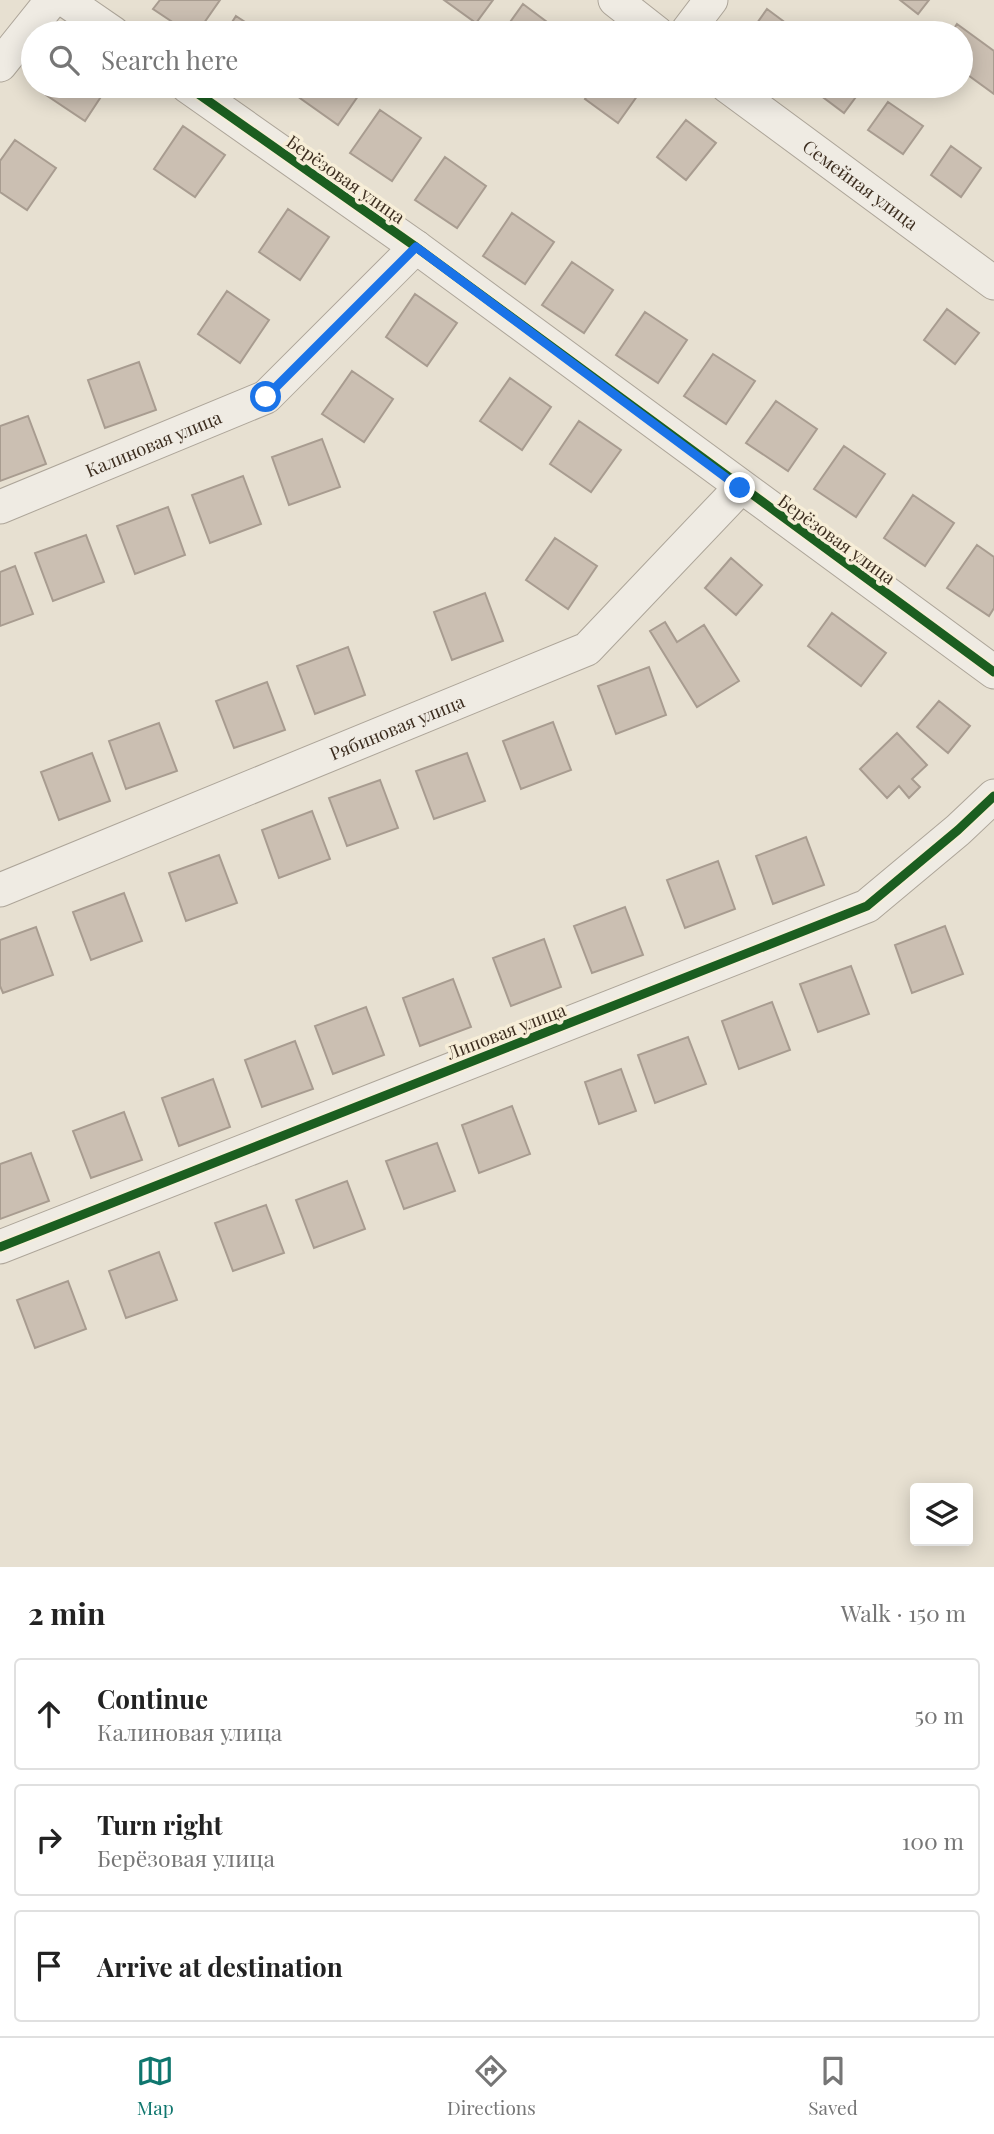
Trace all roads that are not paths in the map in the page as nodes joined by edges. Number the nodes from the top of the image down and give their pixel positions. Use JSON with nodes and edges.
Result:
{"nodes":[{"id":1,"x":52,"y":0,"type":"edge"},
{"id":2,"x":65,"y":0,"type":"edge"},
{"id":3,"x":615,"y":0,"type":"edge"},
{"id":4,"x":711,"y":0,"type":"edge"},
{"id":5,"x":35,"y":21,"type":"edge"},
{"id":6,"x":96,"y":21,"type":"edge"},
{"id":7,"x":642,"y":21,"type":"edge"},
{"id":8,"x":694,"y":21,"type":"edge"},
{"id":9,"x":21,"y":39,"type":"edge"},
{"id":10,"x":0,"y":65,"type":"edge"},
{"id":11,"x":204,"y":98,"type":"edge"},
{"id":12,"x":743,"y":98,"type":"edge"},
{"id":13,"x":416,"y":247,"type":"junction"},
{"id":14,"x":994,"y":283,"type":"edge"},
{"id":15,"x":740,"y":488,"type":"junction"},
{"id":16,"x":0,"y":507,"type":"edge"},
{"id":17,"x":994,"y":672,"type":"edge"},
{"id":18,"x":994,"y":796,"type":"edge"},
{"id":19,"x":0,"y":890,"type":"edge"},
{"id":20,"x":0,"y":1247,"type":"edge"}],
"edges":[{"from":1,"to":5,"type":"street"},
{"from":2,"to":6,"type":"street"},
{"from":3,"to":7,"type":"street"},
{"from":4,"to":8,"type":"street"},
{"from":9,"to":10,"type":"street"},
{"from":11,"to":13,"type":"street","name":"Берёзовая улица"},
{"from":12,"to":14,"type":"street","name":"Семейная улица"},
{"from":13,"to":15,"type":"street","name":"Берёзовая улица"},
{"from":13,"to":16,"type":"street","name":"Калиновая улица"},
{"from":15,"to":17,"type":"street","name":"Берёзовая улица"},
{"from":15,"to":19,"type":"street","name":"Рябиновая улица"},
{"from":18,"to":20,"type":"street","name":"Липовая улица"}]}
